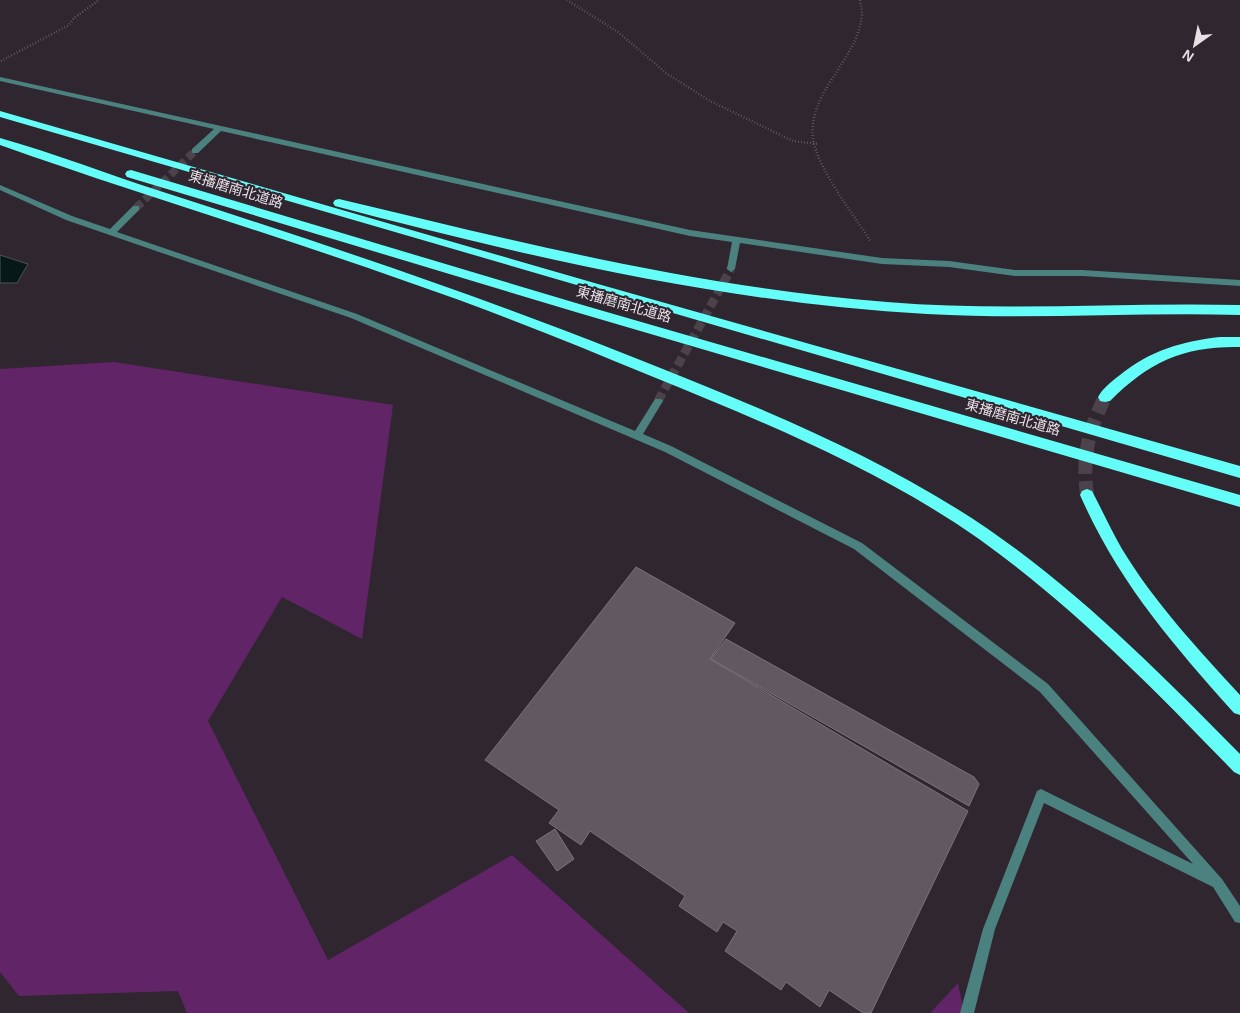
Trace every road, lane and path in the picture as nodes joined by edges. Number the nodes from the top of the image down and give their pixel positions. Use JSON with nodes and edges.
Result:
{"nodes":[{"id":1,"x":99,"y":0,"type":"edge"},
{"id":2,"x":567,"y":0,"type":"edge"},
{"id":3,"x":860,"y":0,"type":"edge"},
{"id":4,"x":0,"y":62,"type":"edge"},
{"id":5,"x":0,"y":79,"type":"edge"},
{"id":6,"x":0,"y":114,"type":"edge"},
{"id":7,"x":218,"y":129,"type":"junction"},
{"id":8,"x":0,"y":135,"type":"edge"},
{"id":9,"x":0,"y":141,"type":"edge"},
{"id":10,"x":818,"y":144,"type":"dead end"},
{"id":11,"x":195,"y":151,"type":"tunnel mouth"},
{"id":12,"x":141,"y":155,"type":"junction"},
{"id":13,"x":0,"y":187,"type":"edge"},
{"id":14,"x":136,"y":208,"type":"tunnel mouth"},
{"id":15,"x":111,"y":232,"type":"junction"},
{"id":16,"x":736,"y":240,"type":"junction"},
{"id":17,"x":882,"y":261,"type":"junction"},
{"id":18,"x":731,"y":269,"type":"tunnel mouth"},
{"id":19,"x":1240,"y":283,"type":"edge"},
{"id":20,"x":1240,"y":310,"type":"edge"},
{"id":21,"x":1240,"y":342,"type":"edge"},
{"id":22,"x":1105,"y":397,"type":"tunnel mouth"},
{"id":23,"x":658,"y":401,"type":"tunnel mouth"},
{"id":24,"x":637,"y":436,"type":"junction"},
{"id":25,"x":1240,"y":472,"type":"edge"},
{"id":26,"x":1087,"y":495,"type":"tunnel mouth"},
{"id":27,"x":1240,"y":501,"type":"edge"},
{"id":28,"x":1240,"y":707,"type":"edge"},
{"id":29,"x":1240,"y":766,"type":"edge"},
{"id":30,"x":1218,"y":883,"type":"junction"},
{"id":31,"x":1240,"y":917,"type":"edge"},
{"id":32,"x":967,"y":1013,"type":"edge"}],
"edges":[{"from":1,"to":4,"type":"path"},
{"from":2,"to":10,"type":"path"},
{"from":3,"to":17,"type":"path"},
{"from":5,"to":7,"type":"street"},
{"from":6,"to":12,"type":"highway","name":"東播磨南北道路"},
{"from":7,"to":11,"type":"street"},
{"from":7,"to":16,"type":"street"},
{"from":8,"to":27,"type":"highway","name":"東播磨南北道路"},
{"from":9,"to":29,"type":"highway"},
{"from":12,"to":20,"type":"highway"},
{"from":12,"to":25,"type":"highway","name":"東播磨南北道路"},
{"from":13,"to":15,"type":"street"},
{"from":14,"to":15,"type":"street"},
{"from":15,"to":24,"type":"street"},
{"from":16,"to":17,"type":"street"},
{"from":16,"to":18,"type":"street"},
{"from":17,"to":19,"type":"street"},
{"from":21,"to":22,"type":"highway"},
{"from":23,"to":24,"type":"street"},
{"from":24,"to":30,"type":"street"},
{"from":26,"to":28,"type":"highway"},
{"from":30,"to":31,"type":"street"},
{"from":30,"to":32,"type":"street"}]}
